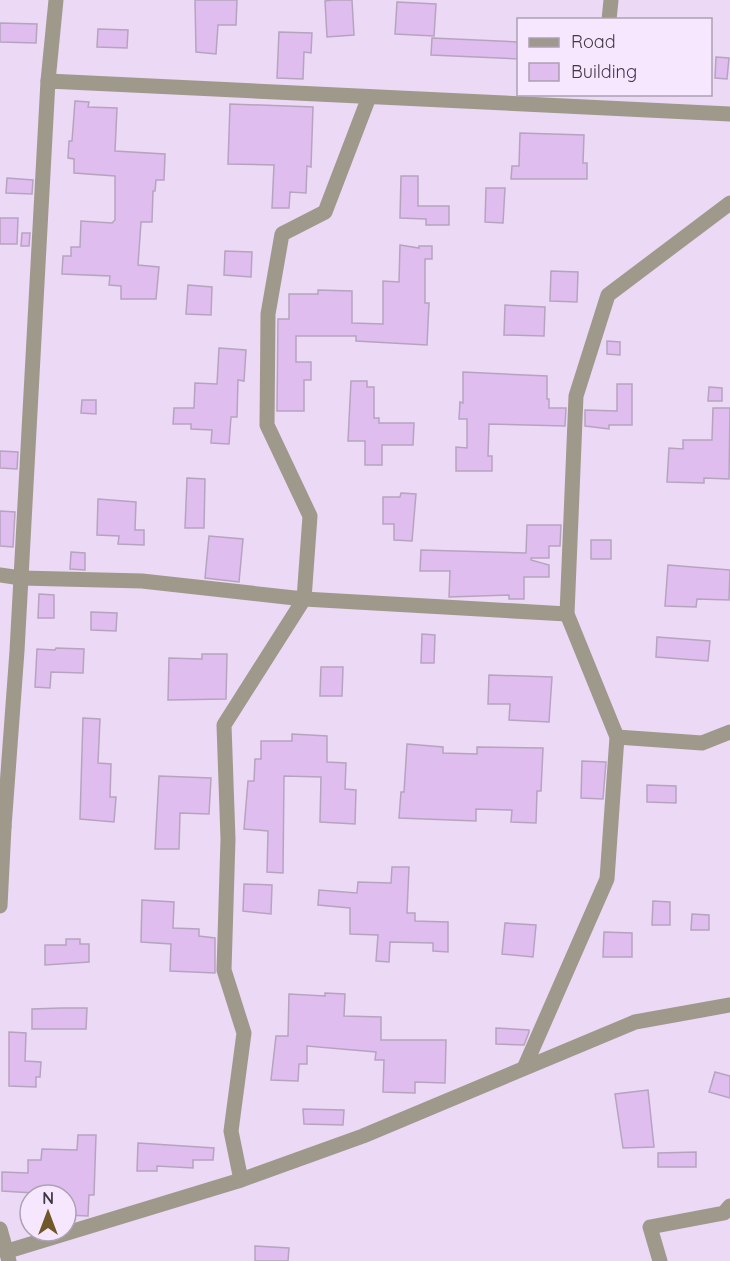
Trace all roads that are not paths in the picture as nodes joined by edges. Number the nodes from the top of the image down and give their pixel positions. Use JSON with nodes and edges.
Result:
{"nodes":[{"id":1,"x":56,"y":0,"type":"edge"},
{"id":2,"x":611,"y":0,"type":"edge"},
{"id":3,"x":609,"y":18,"type":"edge"},
{"id":4,"x":48,"y":81,"type":"junction"},
{"id":5,"x":369,"y":97,"type":"junction"},
{"id":6,"x":601,"y":101,"type":"edge"},
{"id":7,"x":730,"y":114,"type":"edge"},
{"id":8,"x":730,"y":202,"type":"edge"},
{"id":9,"x":0,"y":575,"type":"edge"},
{"id":10,"x":21,"y":578,"type":"junction"},
{"id":11,"x":304,"y":599,"type":"junction"},
{"id":12,"x":567,"y":614,"type":"junction"},
{"id":13,"x":730,"y":732,"type":"edge"},
{"id":14,"x":617,"y":737,"type":"junction"},
{"id":15,"x":2,"y":827,"type":"edge"},
{"id":16,"x":0,"y":906,"type":"edge"},
{"id":17,"x":730,"y":1005,"type":"edge"},
{"id":18,"x":525,"y":1066,"type":"junction"},
{"id":19,"x":241,"y":1180,"type":"junction"},
{"id":20,"x":730,"y":1206,"type":"edge"},
{"id":21,"x":0,"y":1229,"type":"edge"},
{"id":22,"x":8,"y":1256,"type":"edge"},
{"id":23,"x":660,"y":1261,"type":"edge"}],
"edges":[{"from":1,"to":4,"type":"street"},
{"from":2,"to":3,"type":"street"},
{"from":4,"to":5,"type":"street"},
{"from":4,"to":10,"type":"street"},
{"from":5,"to":6,"type":"street"},
{"from":5,"to":11,"type":"street"},
{"from":6,"to":7,"type":"street"},
{"from":8,"to":12,"type":"street"},
{"from":9,"to":10,"type":"street"},
{"from":10,"to":11,"type":"street"},
{"from":10,"to":15,"type":"street"},
{"from":11,"to":12,"type":"street"},
{"from":11,"to":19,"type":"street"},
{"from":12,"to":14,"type":"street"},
{"from":13,"to":14,"type":"street"},
{"from":14,"to":18,"type":"street"},
{"from":15,"to":16,"type":"street"},
{"from":17,"to":18,"type":"street"},
{"from":18,"to":19,"type":"street"},
{"from":19,"to":22,"type":"street"},
{"from":20,"to":23,"type":"street"},
{"from":21,"to":22,"type":"street"}]}
